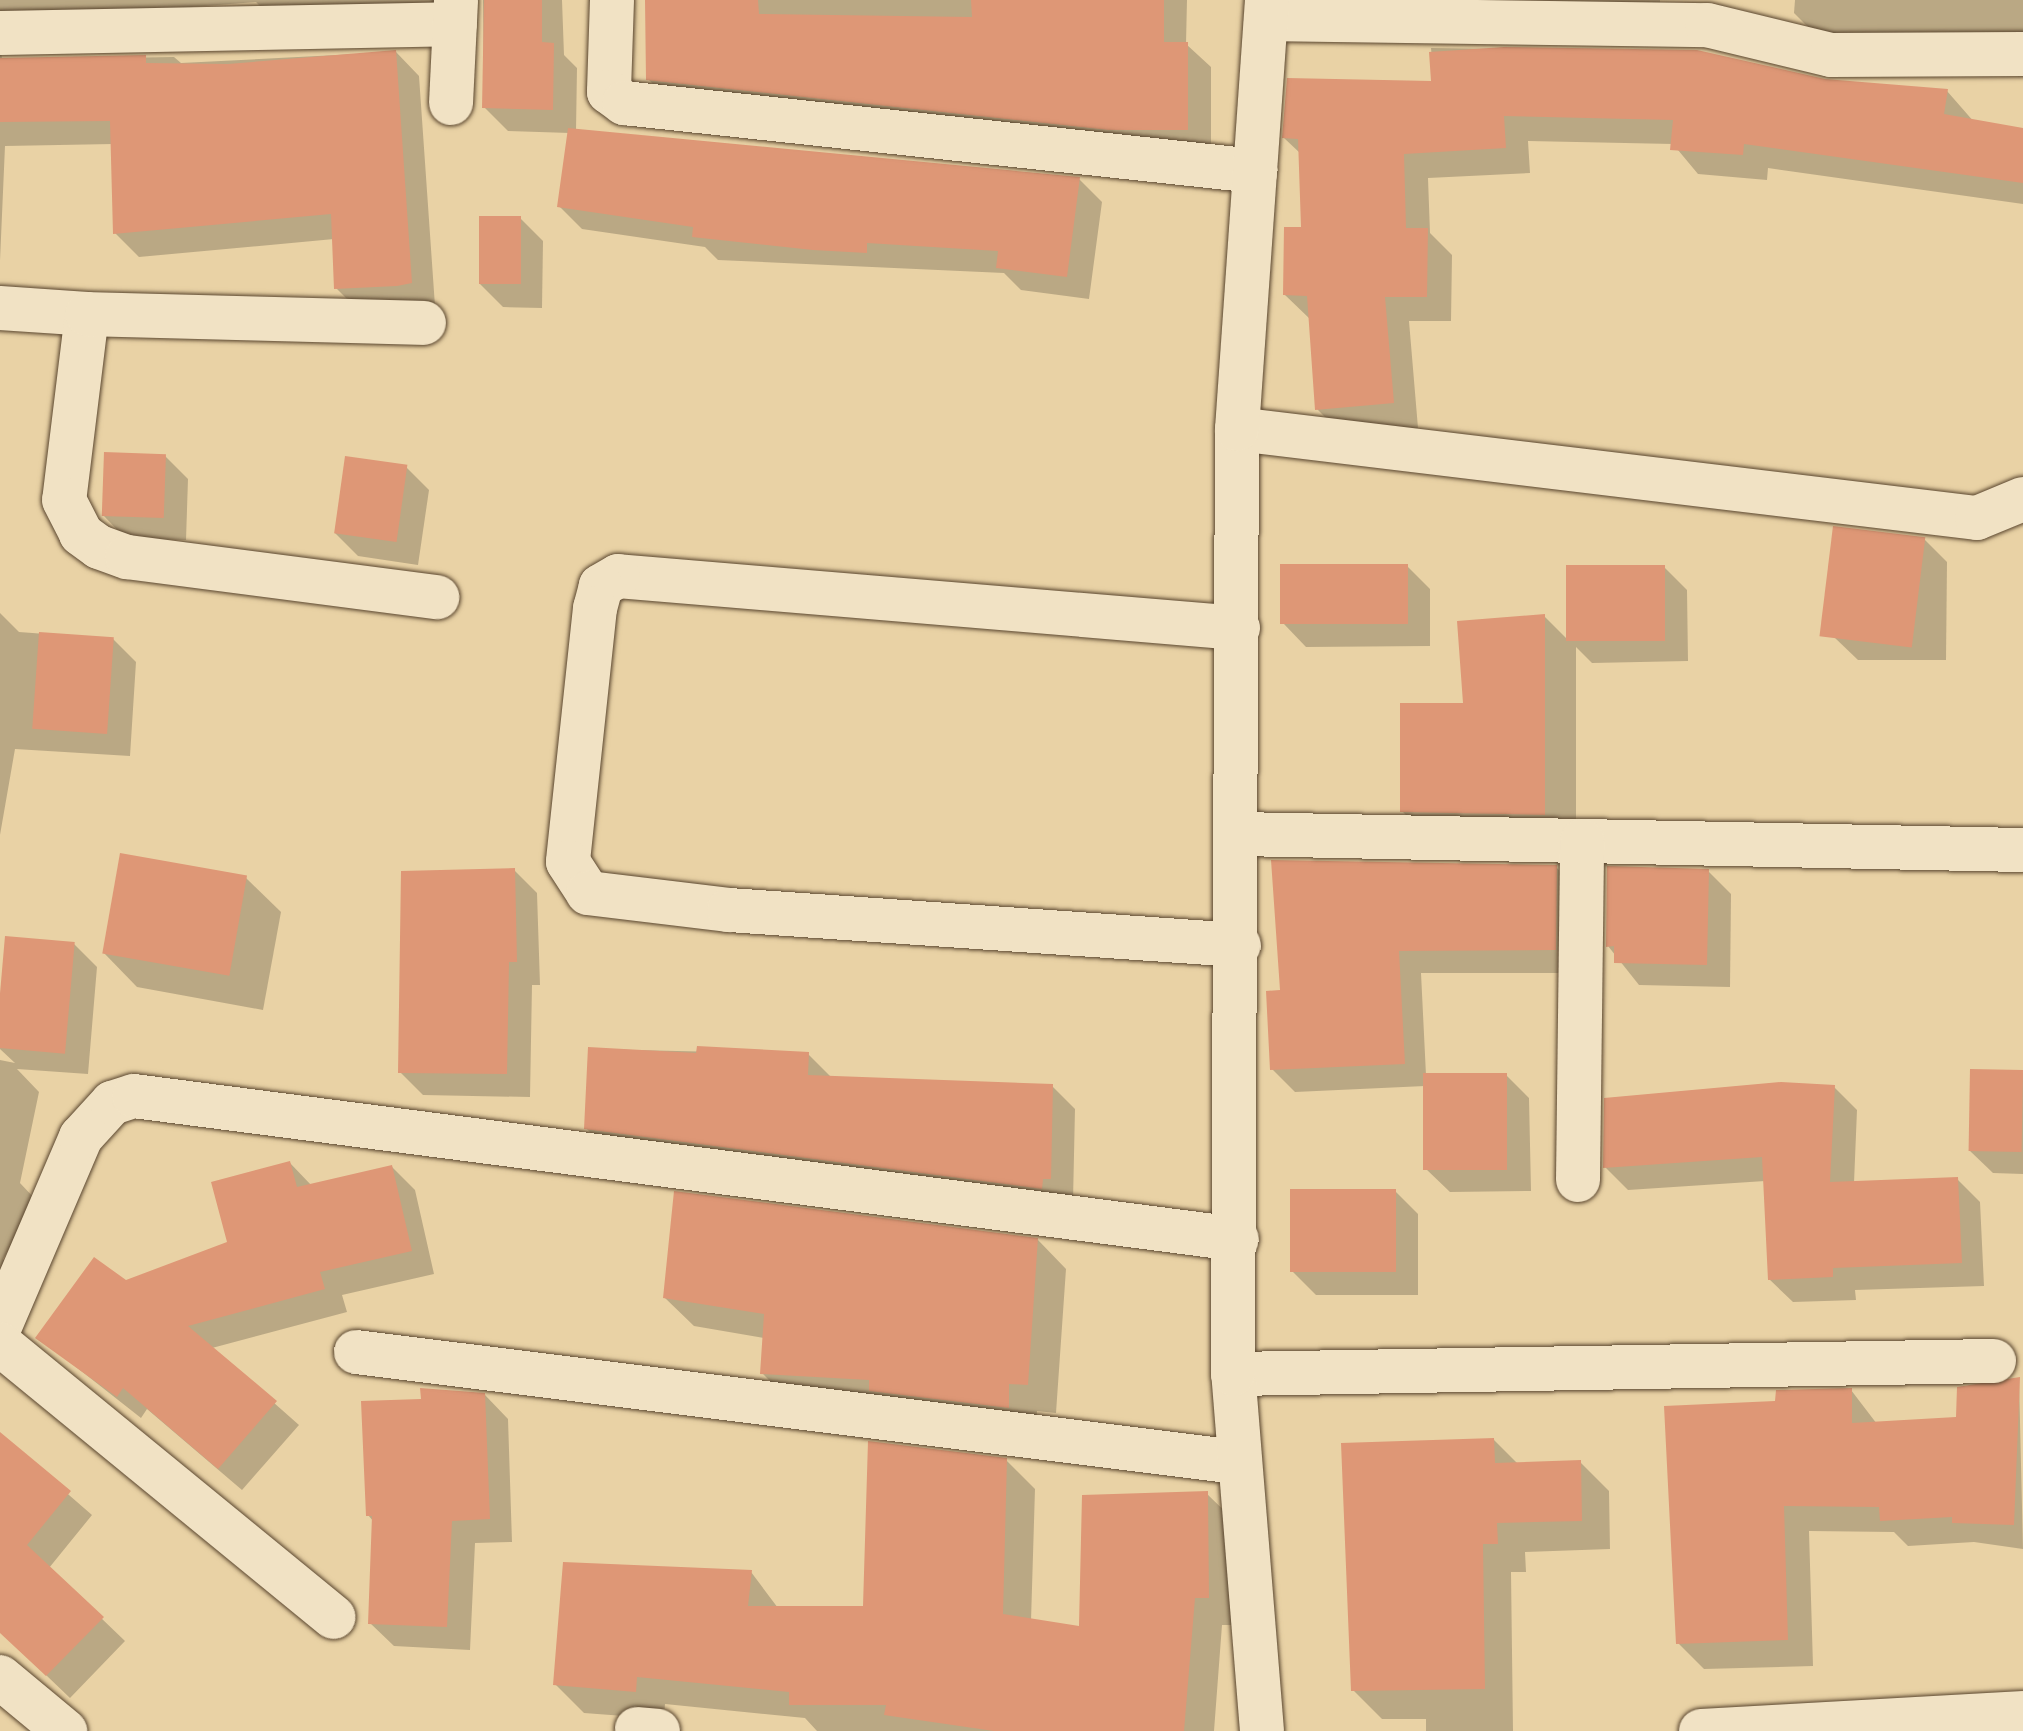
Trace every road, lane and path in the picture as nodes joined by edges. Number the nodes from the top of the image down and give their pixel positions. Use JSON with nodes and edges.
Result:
{"nodes":[{"id":1,"x":612,"y":0,"type":"edge"},
{"id":2,"x":1266,"y":9,"type":"edge"},
{"id":3,"x":455,"y":12,"type":"edge"},
{"id":4,"x":0,"y":33,"type":"edge"},
{"id":5,"x":2023,"y":54,"type":"edge"},
{"id":6,"x":451,"y":103,"type":"dead end"},
{"id":7,"x":1255,"y":171,"type":"junction"},
{"id":8,"x":0,"y":308,"type":"edge"},
{"id":9,"x":87,"y":314,"type":"junction"},
{"id":10,"x":424,"y":323,"type":"dead end"},
{"id":11,"x":1237,"y":429,"type":"junction"},
{"id":12,"x":2023,"y":499,"type":"edge"},
{"id":13,"x":437,"y":597,"type":"dead end"},
{"id":14,"x":1238,"y":628,"type":"junction"},
{"id":15,"x":1239,"y":834,"type":"junction"},
{"id":16,"x":1582,"y":841,"type":"junction"},
{"id":17,"x":2023,"y":850,"type":"edge"},
{"id":18,"x":1239,"y":945,"type":"junction"},
{"id":19,"x":1578,"y":1180,"type":"dead end"},
{"id":20,"x":1237,"y":1239,"type":"junction"},
{"id":21,"x":0,"y":1326,"type":"edge"},
{"id":22,"x":0,"y":1344,"type":"edge"},
{"id":23,"x":356,"y":1352,"type":"dead end"},
{"id":24,"x":1994,"y":1361,"type":"dead end"},
{"id":25,"x":1233,"y":1374,"type":"junction"},
{"id":26,"x":1237,"y":1462,"type":"junction"},
{"id":27,"x":333,"y":1617,"type":"dead end"},
{"id":28,"x":0,"y":1677,"type":"edge"},
{"id":29,"x":2023,"y":1713,"type":"edge"},
{"id":30,"x":65,"y":1731,"type":"edge"},
{"id":31,"x":1262,"y":1731,"type":"edge"},
{"id":32,"x":1701,"y":1731,"type":"edge"}],
"edges":[{"from":1,"to":7,"type":"street"},
{"from":2,"to":5,"type":"street"},
{"from":2,"to":7,"type":"street"},
{"from":3,"to":4,"type":"street"},
{"from":3,"to":6,"type":"street"},
{"from":7,"to":11,"type":"street"},
{"from":8,"to":9,"type":"street"},
{"from":9,"to":10,"type":"street"},
{"from":9,"to":13,"type":"street"},
{"from":11,"to":12,"type":"street"},
{"from":11,"to":14,"type":"street"},
{"from":14,"to":15,"type":"street"},
{"from":14,"to":18,"type":"street"},
{"from":15,"to":16,"type":"street"},
{"from":15,"to":18,"type":"street"},
{"from":16,"to":17,"type":"street"},
{"from":16,"to":19,"type":"street"},
{"from":18,"to":20,"type":"street"},
{"from":20,"to":21,"type":"street"},
{"from":20,"to":25,"type":"street"},
{"from":22,"to":27,"type":"street"},
{"from":23,"to":26,"type":"street"},
{"from":24,"to":25,"type":"street"},
{"from":25,"to":26,"type":"street"},
{"from":26,"to":31,"type":"street"},
{"from":28,"to":30,"type":"street"},
{"from":29,"to":32,"type":"street"}]}
